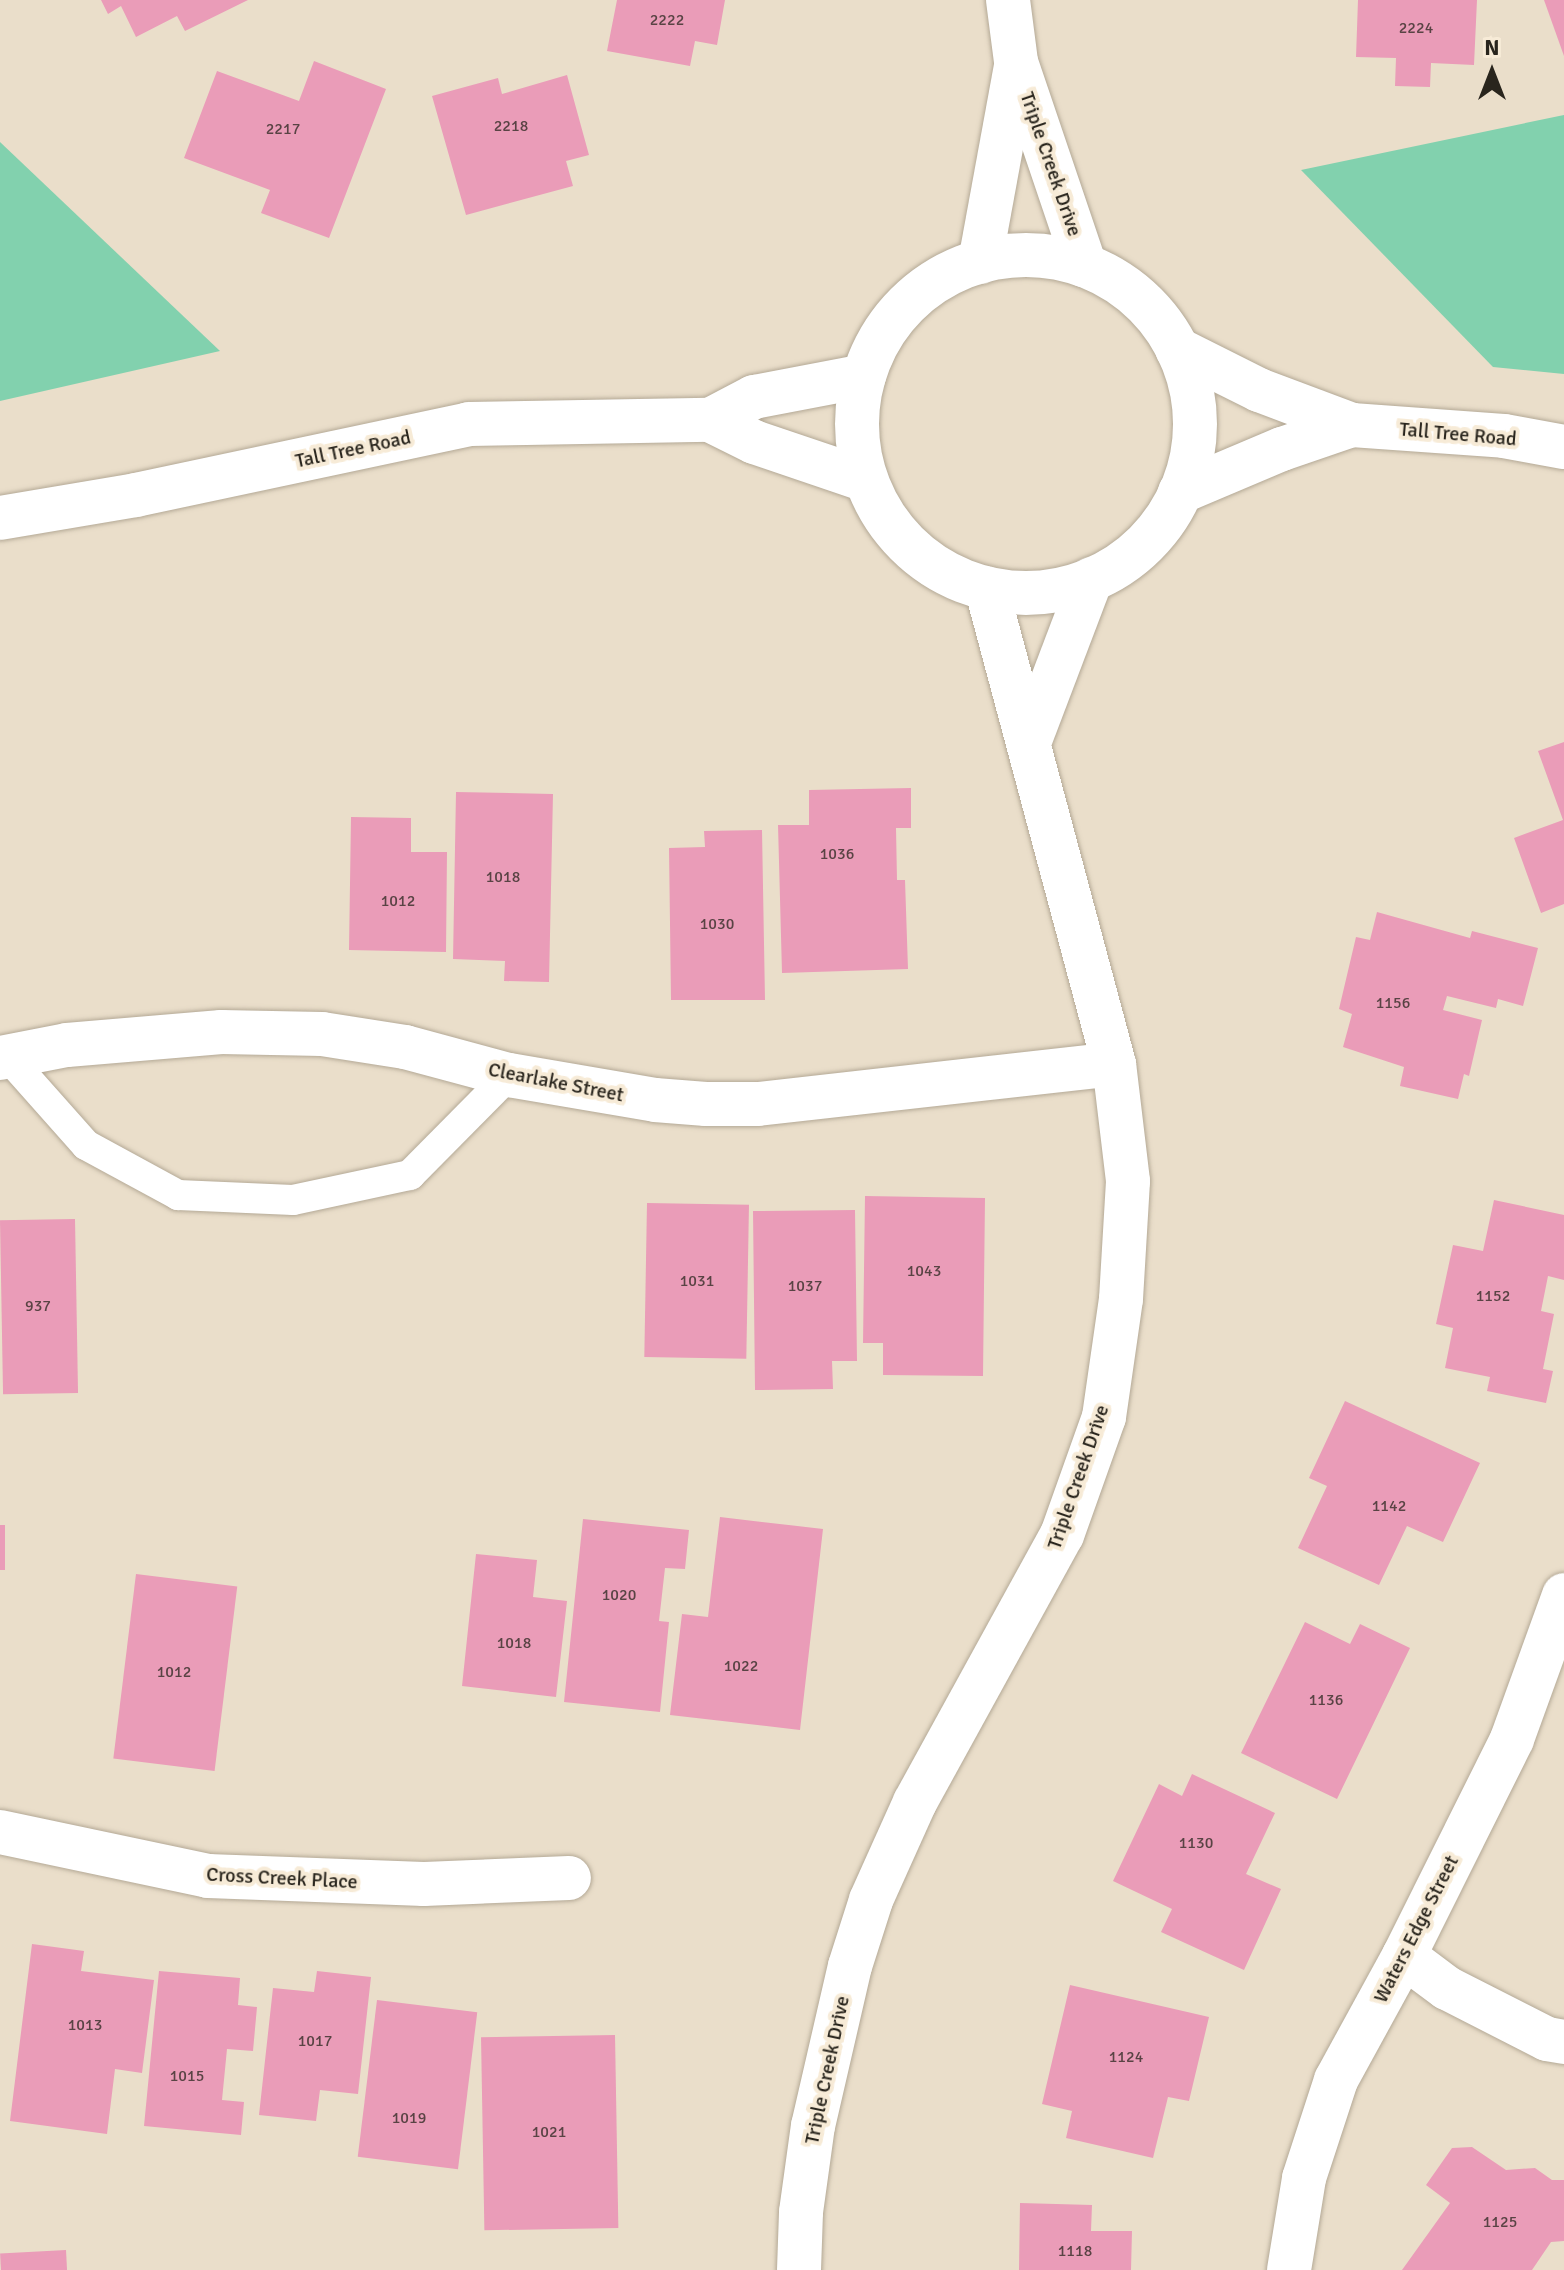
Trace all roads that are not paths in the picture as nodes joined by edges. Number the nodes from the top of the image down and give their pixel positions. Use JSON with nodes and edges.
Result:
{"nodes":[{"id":1,"x":1008,"y":0,"type":"edge"},
{"id":2,"x":1016,"y":62,"type":"junction"},
{"id":3,"x":980,"y":262,"type":"junction"},
{"id":4,"x":1085,"y":266,"type":"junction"},
{"id":5,"x":1177,"y":349,"type":"junction"},
{"id":6,"x":864,"y":376,"type":"junction"},
{"id":7,"x":710,"y":420,"type":"junction"},
{"id":8,"x":1352,"y":425,"type":"junction"},
{"id":9,"x":1564,"y":447,"type":"edge"},
{"id":10,"x":866,"y":480,"type":"junction"},
{"id":11,"x":1180,"y":492,"type":"junction"},
{"id":12,"x":0,"y":518,"type":"edge"},
{"id":13,"x":1091,"y":579,"type":"junction"},
{"id":14,"x":987,"y":589,"type":"junction"},
{"id":15,"x":1030,"y":740,"type":"junction"},
{"id":16,"x":3,"y":1057,"type":"edge"},
{"id":17,"x":1114,"y":1064,"type":"junction"},
{"id":18,"x":509,"y":1075,"type":"junction"},
{"id":19,"x":1564,"y":1595,"type":"edge"},
{"id":20,"x":0,"y":1832,"type":"edge"},
{"id":21,"x":569,"y":1878,"type":"dead end"},
{"id":22,"x":1404,"y":1956,"type":"junction"},
{"id":23,"x":1564,"y":2042,"type":"edge"},
{"id":24,"x":799,"y":2270,"type":"edge"},
{"id":25,"x":1289,"y":2270,"type":"edge"}],
"edges":[{"from":1,"to":2,"type":"street","name":"Triple Creek Drive"},
{"from":2,"to":3,"type":"street","name":"Triple Creek Drive"},
{"from":2,"to":4,"type":"street","name":"Triple Creek Drive"},
{"from":3,"to":4,"type":"street"},
{"from":3,"to":6,"type":"street"},
{"from":4,"to":5,"type":"street"},
{"from":5,"to":8,"type":"street","name":"Tall Tree Road"},
{"from":5,"to":11,"type":"street"},
{"from":6,"to":7,"type":"street","name":"Tall Tree Road"},
{"from":6,"to":10,"type":"street"},
{"from":7,"to":10,"type":"street","name":"Tall Tree Road"},
{"from":7,"to":12,"type":"street","name":"Tall Tree Road"},
{"from":8,"to":9,"type":"street","name":"Tall Tree Road"},
{"from":8,"to":11,"type":"street","name":"Tall Tree Road"},
{"from":10,"to":14,"type":"street"},
{"from":11,"to":13,"type":"street"},
{"from":13,"to":14,"type":"street"},
{"from":13,"to":15,"type":"street"},
{"from":14,"to":15,"type":"street","name":"Triple Creek Drive"},
{"from":15,"to":17,"type":"street","name":"Triple Creek Drive"},
{"from":16,"to":18,"type":"street","name":"Clearlake Street"},
{"from":16,"to":18,"type":"lane"},
{"from":17,"to":18,"type":"street","name":"Clearlake Street"},
{"from":17,"to":24,"type":"street","name":"Triple Creek Drive"},
{"from":19,"to":22,"type":"street","name":"Waters Edge Street"},
{"from":20,"to":21,"type":"street","name":"Cross Creek Place"},
{"from":22,"to":23,"type":"street"},
{"from":22,"to":25,"type":"street","name":"Waters Edge Street"}]}
